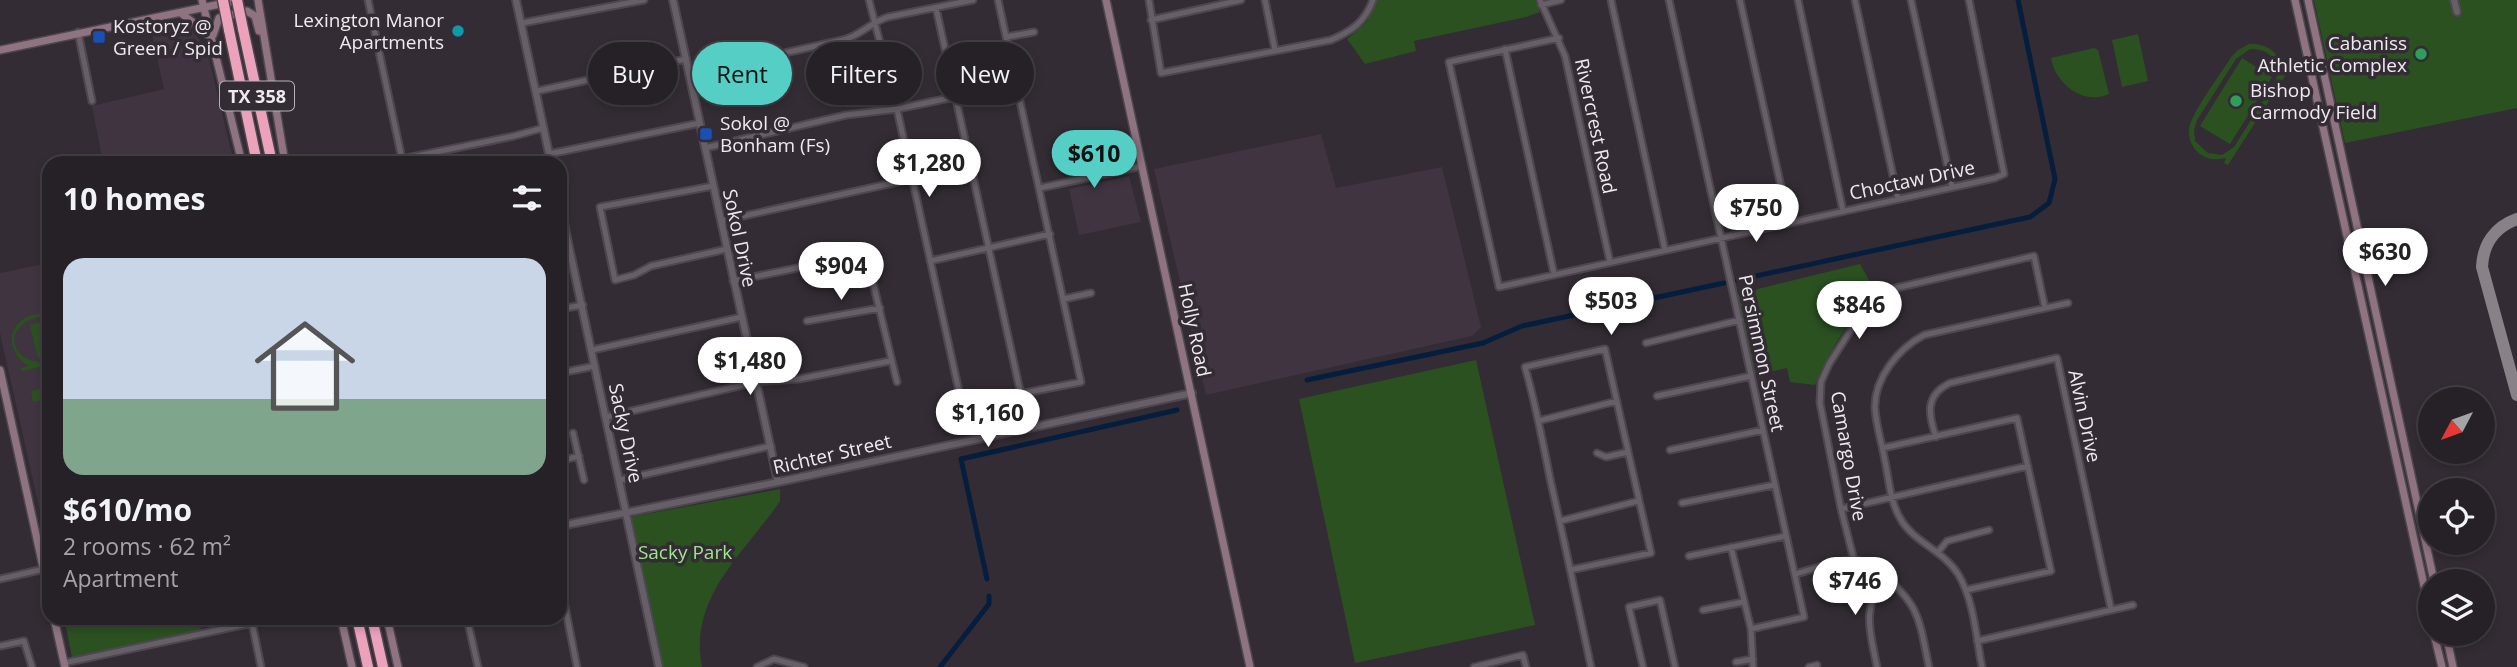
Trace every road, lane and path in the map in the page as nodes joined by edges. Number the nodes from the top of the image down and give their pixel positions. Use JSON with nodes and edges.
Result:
{"nodes":[{"id":1,"x":223,"y":0,"type":"edge"},
{"id":2,"x":239,"y":0,"type":"edge"},
{"id":3,"x":258,"y":0,"type":"edge"},
{"id":4,"x":368,"y":0,"type":"edge"},
{"id":5,"x":516,"y":0,"type":"edge"},
{"id":6,"x":644,"y":0,"type":"edge"},
{"id":7,"x":673,"y":0,"type":"edge"},
{"id":8,"x":869,"y":0,"type":"edge"},
{"id":9,"x":973,"y":0,"type":"edge"},
{"id":10,"x":998,"y":0,"type":"edge"},
{"id":11,"x":1107,"y":0,"type":"edge"},
{"id":12,"x":1149,"y":0,"type":"edge"},
{"id":13,"x":1241,"y":0,"type":"edge"},
{"id":14,"x":1265,"y":0,"type":"edge"},
{"id":15,"x":1373,"y":0,"type":"edge"},
{"id":16,"x":1562,"y":0,"type":"edge"},
{"id":17,"x":1611,"y":0,"type":"edge"},
{"id":18,"x":1669,"y":0,"type":"edge"},
{"id":19,"x":1740,"y":0,"type":"edge"},
{"id":20,"x":1798,"y":0,"type":"edge"},
{"id":21,"x":1855,"y":0,"type":"edge"},
{"id":22,"x":1911,"y":0,"type":"edge"},
{"id":23,"x":1969,"y":0,"type":"edge"},
{"id":24,"x":2295,"y":0,"type":"edge"},
{"id":25,"x":2308,"y":0,"type":"edge"},
{"id":26,"x":2454,"y":0,"type":"edge"},
{"id":27,"x":1541,"y":2,"type":"edge"},
{"id":28,"x":203,"y":4,"type":"edge"},
{"id":29,"x":1207,"y":4,"type":"edge"},
{"id":30,"x":936,"y":8,"type":"junction"},
{"id":31,"x":2457,"y":12,"type":"dead end"},
{"id":32,"x":181,"y":13,"type":"junction"},
{"id":33,"x":1151,"y":20,"type":"junction"},
{"id":34,"x":875,"y":21,"type":"junction"},
{"id":35,"x":522,"y":23,"type":"junction"},
{"id":36,"x":78,"y":32,"type":"junction"},
{"id":37,"x":1034,"y":32,"type":"dead end"},
{"id":38,"x":1006,"y":37,"type":"junction"},
{"id":39,"x":1559,"y":38,"type":"junction"},
{"id":40,"x":212,"y":40,"type":"junction"},
{"id":41,"x":943,"y":42,"type":"edge"},
{"id":42,"x":1007,"y":42,"type":"edge"},
{"id":43,"x":0,"y":50,"type":"edge"},
{"id":44,"x":1276,"y":50,"type":"junction"},
{"id":45,"x":1505,"y":50,"type":"junction"},
{"id":46,"x":686,"y":59,"type":"junction"},
{"id":47,"x":689,"y":74,"type":"junction"},
{"id":48,"x":272,"y":83,"type":"junction"},
{"id":49,"x":537,"y":91,"type":"junction"},
{"id":50,"x":92,"y":101,"type":"dead end"},
{"id":51,"x":936,"y":101,"type":"edge"},
{"id":52,"x":957,"y":105,"type":"edge"},
{"id":53,"x":1021,"y":105,"type":"edge"},
{"id":54,"x":897,"y":109,"type":"junction"},
{"id":55,"x":700,"y":123,"type":"junction"},
{"id":56,"x":543,"y":128,"type":"junction"},
{"id":57,"x":705,"y":148,"type":"junction"},
{"id":58,"x":549,"y":154,"type":"joint"},
{"id":59,"x":240,"y":156,"type":"edge"},
{"id":60,"x":256,"y":156,"type":"edge"},
{"id":61,"x":270,"y":156,"type":"edge"},
{"id":62,"x":284,"y":156,"type":"edge"},
{"id":63,"x":401,"y":156,"type":"edge"},
{"id":64,"x":417,"y":156,"type":"edge"},
{"id":65,"x":1143,"y":166,"type":"junction"},
{"id":66,"x":911,"y":179,"type":"junction"},
{"id":67,"x":713,"y":186,"type":"junction"},
{"id":68,"x":1952,"y":187,"type":"junction"},
{"id":69,"x":1040,"y":188,"type":"junction"},
{"id":70,"x":1898,"y":199,"type":"junction"},
{"id":71,"x":1843,"y":211,"type":"junction"},
{"id":72,"x":721,"y":221,"type":"junction"},
{"id":73,"x":1789,"y":223,"type":"junction"},
{"id":74,"x":1050,"y":234,"type":"junction"},
{"id":75,"x":567,"y":238,"type":"edge"},
{"id":76,"x":1720,"y":238,"type":"junction"},
{"id":77,"x":989,"y":246,"type":"junction"},
{"id":78,"x":727,"y":249,"type":"junction"},
{"id":79,"x":1665,"y":250,"type":"junction"},
{"id":80,"x":570,"y":252,"type":"junction"},
{"id":81,"x":567,"y":253,"type":"edge"},
{"id":82,"x":930,"y":261,"type":"junction"},
{"id":83,"x":1610,"y":262,"type":"junction"},
{"id":84,"x":1554,"y":274,"type":"junction"},
{"id":85,"x":733,"y":281,"type":"junction"},
{"id":86,"x":1091,"y":293,"type":"dead end"},
{"id":87,"x":1064,"y":299,"type":"junction"},
{"id":88,"x":2068,"y":303,"type":"dead end"},
{"id":89,"x":583,"y":305,"type":"junction"},
{"id":90,"x":567,"y":308,"type":"edge"},
{"id":91,"x":880,"y":308,"type":"junction"},
{"id":92,"x":2045,"y":308,"type":"junction"},
{"id":93,"x":742,"y":317,"type":"junction"},
{"id":94,"x":1740,"y":320,"type":"junction"},
{"id":95,"x":807,"y":321,"type":"dead end"},
{"id":96,"x":1646,"y":342,"type":"dead end"},
{"id":97,"x":592,"y":350,"type":"junction"},
{"id":98,"x":890,"y":361,"type":"junction"},
{"id":99,"x":595,"y":366,"type":"junction"},
{"id":100,"x":0,"y":370,"type":"edge"},
{"id":101,"x":567,"y":372,"type":"edge"},
{"id":102,"x":1751,"y":376,"type":"junction"},
{"id":103,"x":1,"y":382,"type":"edge"},
{"id":104,"x":756,"y":382,"type":"junction"},
{"id":105,"x":897,"y":382,"type":"dead end"},
{"id":106,"x":1192,"y":393,"type":"junction"},
{"id":107,"x":1022,"y":394,"type":"junction"},
{"id":108,"x":1657,"y":396,"type":"dead end"},
{"id":109,"x":1617,"y":401,"type":"junction"},
{"id":110,"x":606,"y":417,"type":"junction"},
{"id":111,"x":1538,"y":421,"type":"junction"},
{"id":112,"x":1028,"y":427,"type":"junction"},
{"id":113,"x":1763,"y":430,"type":"junction"},
{"id":114,"x":573,"y":433,"type":"dead end"},
{"id":115,"x":1936,"y":437,"type":"junction"},
{"id":116,"x":771,"y":446,"type":"junction"},
{"id":117,"x":1883,"y":449,"type":"junction"},
{"id":118,"x":1670,"y":450,"type":"dead end"},
{"id":119,"x":1628,"y":452,"type":"junction"},
{"id":120,"x":1597,"y":453,"type":"dead end"},
{"id":121,"x":579,"y":456,"type":"junction"},
{"id":122,"x":567,"y":459,"type":"edge"},
{"id":123,"x":2028,"y":466,"type":"junction"},
{"id":124,"x":584,"y":480,"type":"dead end"},
{"id":125,"x":620,"y":480,"type":"junction"},
{"id":126,"x":778,"y":482,"type":"junction"},
{"id":127,"x":1774,"y":485,"type":"junction"},
{"id":128,"x":1892,"y":498,"type":"junction"},
{"id":129,"x":1638,"y":501,"type":"junction"},
{"id":130,"x":1682,"y":503,"type":"dead end"},
{"id":131,"x":1841,"y":509,"type":"junction"},
{"id":132,"x":2407,"y":511,"type":"junction"},
{"id":133,"x":627,"y":512,"type":"junction"},
{"id":134,"x":1560,"y":521,"type":"junction"},
{"id":135,"x":567,"y":525,"type":"edge"},
{"id":136,"x":1989,"y":530,"type":"dead end"},
{"id":137,"x":1786,"y":537,"type":"junction"},
{"id":138,"x":1731,"y":547,"type":"junction"},
{"id":139,"x":1938,"y":552,"type":"junction"},
{"id":140,"x":1689,"y":556,"type":"dead end"},
{"id":141,"x":42,"y":560,"type":"edge"},
{"id":142,"x":1854,"y":560,"type":"junction"},
{"id":143,"x":42,"y":569,"type":"edge"},
{"id":144,"x":2420,"y":569,"type":"edge"},
{"id":145,"x":2431,"y":569,"type":"edge"},
{"id":146,"x":2431,"y":569,"type":"edge"},
{"id":147,"x":1570,"y":570,"type":"junction"},
{"id":148,"x":1795,"y":574,"type":"junction"},
{"id":149,"x":1885,"y":577,"type":"junction"},
{"id":150,"x":0,"y":579,"type":"edge"},
{"id":151,"x":1966,"y":590,"type":"junction"},
{"id":152,"x":1743,"y":602,"type":"junction"},
{"id":153,"x":2133,"y":605,"type":"dead end"},
{"id":154,"x":2111,"y":609,"type":"junction"},
{"id":155,"x":1703,"y":610,"type":"dead end"},
{"id":156,"x":567,"y":617,"type":"edge"},
{"id":157,"x":56,"y":625,"type":"edge"},
{"id":158,"x":239,"y":625,"type":"edge"},
{"id":159,"x":253,"y":625,"type":"edge"},
{"id":160,"x":343,"y":625,"type":"edge"},
{"id":161,"x":359,"y":625,"type":"edge"},
{"id":162,"x":374,"y":625,"type":"edge"},
{"id":163,"x":389,"y":625,"type":"edge"},
{"id":164,"x":469,"y":625,"type":"edge"},
{"id":165,"x":1751,"y":629,"type":"junction"},
{"id":166,"x":1977,"y":641,"type":"junction"},
{"id":167,"x":0,"y":646,"type":"edge"},
{"id":168,"x":2437,"y":646,"type":"edge"},
{"id":169,"x":2448,"y":646,"type":"edge"},
{"id":170,"x":1753,"y":659,"type":"junction"},
{"id":171,"x":1736,"y":662,"type":"dead end"},
{"id":172,"x":65,"y":665,"type":"edge"},
{"id":173,"x":1817,"y":665,"type":"dead end"},
{"id":174,"x":32,"y":667,"type":"edge"},
{"id":175,"x":261,"y":667,"type":"edge"},
{"id":176,"x":352,"y":667,"type":"edge"},
{"id":177,"x":368,"y":667,"type":"edge"},
{"id":178,"x":383,"y":667,"type":"edge"},
{"id":179,"x":398,"y":667,"type":"edge"},
{"id":180,"x":478,"y":667,"type":"edge"},
{"id":181,"x":577,"y":667,"type":"edge"},
{"id":182,"x":659,"y":667,"type":"edge"},
{"id":183,"x":757,"y":667,"type":"edge"},
{"id":184,"x":804,"y":667,"type":"edge"},
{"id":185,"x":1251,"y":667,"type":"edge"},
{"id":186,"x":1475,"y":667,"type":"edge"},
{"id":187,"x":1526,"y":667,"type":"edge"},
{"id":188,"x":1591,"y":667,"type":"edge"},
{"id":189,"x":1643,"y":667,"type":"edge"},
{"id":190,"x":1675,"y":667,"type":"edge"},
{"id":191,"x":1753,"y":667,"type":"edge"},
{"id":192,"x":1809,"y":667,"type":"edge"},
{"id":193,"x":1877,"y":667,"type":"edge"},
{"id":194,"x":1929,"y":667,"type":"edge"},
{"id":195,"x":1982,"y":667,"type":"edge"},
{"id":196,"x":2442,"y":667,"type":"edge"},
{"id":197,"x":2453,"y":667,"type":"edge"}],
"edges":[{"from":1,"to":60,"type":"highway","number":"TX 358","bridge":true},
{"from":2,"to":28,"type":"main road"},
{"from":2,"to":61,"type":"highway","number":"TX 358","bridge":true},
{"from":3,"to":48,"type":"main road"},
{"from":4,"to":63,"type":"street"},
{"from":5,"to":35,"type":"street"},
{"from":6,"to":35,"type":"street"},
{"from":7,"to":46,"type":"street","name":"Sokol Drive"},
{"from":8,"to":34,"type":"street"},
{"from":9,"to":30,"type":"street"},
{"from":10,"to":38,"type":"street"},
{"from":11,"to":65,"type":"main road","name":"Holly Road"},
{"from":12,"to":33,"type":"street"},
{"from":13,"to":29,"type":"street"},
{"from":14,"to":44,"type":"street"},
{"from":15,"to":44,"type":"street"},
{"from":16,"to":27,"type":"street"},
{"from":17,"to":79,"type":"street"},
{"from":18,"to":76,"type":"street","name":"Persimmon Street"},
{"from":19,"to":73,"type":"street"},
{"from":20,"to":71,"type":"street"},
{"from":21,"to":70,"type":"street"},
{"from":22,"to":68,"type":"street"},
{"from":23,"to":68,"type":"street","name":"Choctaw Drive"},
{"from":24,"to":132,"type":"main road"},
{"from":25,"to":146,"type":"main road"},
{"from":26,"to":31,"type":"street"},
{"from":27,"to":39,"type":"street","name":"Rivercrest Road"},
{"from":28,"to":32,"type":"main road"},
{"from":28,"to":40,"type":"main road"},
{"from":29,"to":33,"type":"street"},
{"from":30,"to":34,"type":"street"},
{"from":30,"to":41,"type":"street"},
{"from":32,"to":36,"type":"main road"},
{"from":32,"to":40,"type":"main road"},
{"from":33,"to":44,"type":"street"},
{"from":34,"to":47,"type":"street"},
{"from":34,"to":54,"type":"street"},
{"from":35,"to":49,"type":"street"},
{"from":36,"to":43,"type":"main road"},
{"from":36,"to":50,"type":"street"},
{"from":37,"to":38,"type":"street"},
{"from":38,"to":42,"type":"street"},
{"from":39,"to":45,"type":"street"},
{"from":39,"to":83,"type":"street","name":"Rivercrest Road"},
{"from":40,"to":48,"type":"main road"},
{"from":40,"to":59,"type":"main road"},
{"from":45,"to":84,"type":"street"},
{"from":45,"to":84,"type":"street","name":"Choctaw Drive"},
{"from":46,"to":47,"type":"street","name":"Sokol Drive"},
{"from":46,"to":49,"type":"street"},
{"from":47,"to":55,"type":"street","name":"Sokol Drive"},
{"from":48,"to":62,"type":"main road"},
{"from":49,"to":56,"type":"street"},
{"from":51,"to":54,"type":"street"},
{"from":52,"to":77,"type":"street"},
{"from":53,"to":69,"type":"street"},
{"from":54,"to":57,"type":"street"},
{"from":54,"to":66,"type":"street"},
{"from":55,"to":57,"type":"street","name":"Sokol Drive"},
{"from":55,"to":58,"type":"street"},
{"from":56,"to":58,"type":"street"},
{"from":56,"to":64,"type":"street"},
{"from":57,"to":67,"type":"street","name":"Sokol Drive"},
{"from":65,"to":69,"type":"street"},
{"from":65,"to":106,"type":"main road","name":"Holly Road"},
{"from":66,"to":72,"type":"street"},
{"from":66,"to":82,"type":"street"},
{"from":67,"to":72,"type":"street","name":"Sokol Drive"},
{"from":67,"to":78,"type":"street"},
{"from":68,"to":70,"type":"street","name":"Choctaw Drive"},
{"from":69,"to":74,"type":"street"},
{"from":70,"to":71,"type":"street","name":"Choctaw Drive"},
{"from":71,"to":73,"type":"street","name":"Choctaw Drive"},
{"from":72,"to":78,"type":"street","name":"Sokol Drive"},
{"from":73,"to":76,"type":"street","name":"Choctaw Drive"},
{"from":74,"to":77,"type":"street"},
{"from":74,"to":87,"type":"street"},
{"from":75,"to":80,"type":"street","name":"Sacky Drive"},
{"from":76,"to":79,"type":"street","name":"Choctaw Drive"},
{"from":76,"to":94,"type":"street","name":"Persimmon Street"},
{"from":77,"to":82,"type":"street"},
{"from":77,"to":107,"type":"street"},
{"from":78,"to":85,"type":"street","name":"Sokol Drive"},
{"from":79,"to":83,"type":"street","name":"Choctaw Drive"},
{"from":80,"to":81,"type":"street"},
{"from":80,"to":89,"type":"street","name":"Sacky Drive"},
{"from":82,"to":107,"type":"street"},
{"from":83,"to":84,"type":"street","name":"Choctaw Drive"},
{"from":85,"to":91,"type":"street"},
{"from":85,"to":93,"type":"street","name":"Sokol Drive"},
{"from":86,"to":87,"type":"street"},
{"from":87,"to":107,"type":"street"},
{"from":88,"to":92,"type":"street"},
{"from":89,"to":90,"type":"street"},
{"from":89,"to":97,"type":"street","name":"Sacky Drive"},
{"from":91,"to":95,"type":"street"},
{"from":91,"to":98,"type":"street"},
{"from":92,"to":117,"type":"street"},
{"from":92,"to":131,"type":"street","name":"Camargo Drive"},
{"from":93,"to":97,"type":"street"},
{"from":93,"to":104,"type":"street","name":"Sokol Drive"},
{"from":94,"to":96,"type":"street"},
{"from":94,"to":102,"type":"street","name":"Persimmon Street"},
{"from":97,"to":99,"type":"street","name":"Sacky Drive"},
{"from":98,"to":104,"type":"street"},
{"from":98,"to":105,"type":"street"},
{"from":99,"to":101,"type":"street"},
{"from":99,"to":110,"type":"street","name":"Sacky Drive"},
{"from":100,"to":103,"type":"main road"},
{"from":102,"to":108,"type":"street"},
{"from":102,"to":113,"type":"street","name":"Persimmon Street"},
{"from":103,"to":141,"type":"main road"},
{"from":104,"to":110,"type":"street"},
{"from":104,"to":116,"type":"street","name":"Sokol Drive"},
{"from":106,"to":112,"type":"street","name":"Richter Street"},
{"from":106,"to":185,"type":"main road","name":"Holly Road"},
{"from":107,"to":112,"type":"street"},
{"from":109,"to":111,"type":"street"},
{"from":109,"to":111,"type":"street"},
{"from":109,"to":119,"type":"street"},
{"from":110,"to":125,"type":"street","name":"Sacky Drive"},
{"from":111,"to":134,"type":"street"},
{"from":112,"to":126,"type":"street","name":"Richter Street"},
{"from":113,"to":118,"type":"street"},
{"from":113,"to":127,"type":"street","name":"Persimmon Street"},
{"from":114,"to":121,"type":"street"},
{"from":115,"to":117,"type":"street"},
{"from":115,"to":123,"type":"street"},
{"from":115,"to":154,"type":"street","name":"Alvin Drive"},
{"from":116,"to":125,"type":"street"},
{"from":116,"to":126,"type":"street","name":"Sokol Drive"},
{"from":117,"to":128,"type":"street"},
{"from":119,"to":120,"type":"street"},
{"from":119,"to":129,"type":"street"},
{"from":121,"to":122,"type":"street"},
{"from":121,"to":124,"type":"street"},
{"from":123,"to":128,"type":"street"},
{"from":123,"to":151,"type":"street"},
{"from":125,"to":133,"type":"street","name":"Sacky Drive"},
{"from":126,"to":133,"type":"street","name":"Richter Street"},
{"from":127,"to":130,"type":"street"},
{"from":127,"to":137,"type":"street","name":"Persimmon Street"},
{"from":128,"to":131,"type":"street"},
{"from":128,"to":139,"type":"street"},
{"from":129,"to":134,"type":"street"},
{"from":129,"to":147,"type":"street"},
{"from":131,"to":142,"type":"street","name":"Camargo Drive"},
{"from":132,"to":144,"type":"main road"},
{"from":132,"to":145,"type":"main road"},
{"from":133,"to":135,"type":"street","name":"Richter Street"},
{"from":133,"to":182,"type":"street","name":"Sacky Drive"},
{"from":134,"to":147,"type":"street"},
{"from":136,"to":139,"type":"street"},
{"from":137,"to":138,"type":"street"},
{"from":137,"to":148,"type":"street","name":"Persimmon Street"},
{"from":138,"to":140,"type":"street"},
{"from":138,"to":152,"type":"street"},
{"from":139,"to":151,"type":"street"},
{"from":142,"to":148,"type":"street"},
{"from":142,"to":149,"type":"street"},
{"from":143,"to":150,"type":"street"},
{"from":147,"to":188,"type":"street"},
{"from":148,"to":165,"type":"street","name":"Persimmon Street"},
{"from":149,"to":193,"type":"street"},
{"from":149,"to":194,"type":"street"},
{"from":151,"to":166,"type":"street"},
{"from":152,"to":155,"type":"street"},
{"from":152,"to":165,"type":"street"},
{"from":153,"to":154,"type":"street"},
{"from":154,"to":166,"type":"street"},
{"from":156,"to":181,"type":"street"},
{"from":157,"to":172,"type":"main road"},
{"from":158,"to":172,"type":"street"},
{"from":159,"to":175,"type":"street"},
{"from":160,"to":176,"type":"main road"},
{"from":161,"to":177,"type":"highway"},
{"from":162,"to":178,"type":"highway"},
{"from":163,"to":179,"type":"main road"},
{"from":164,"to":180,"type":"street"},
{"from":165,"to":170,"type":"street"},
{"from":166,"to":195,"type":"street"},
{"from":167,"to":174,"type":"street"},
{"from":168,"to":196,"type":"main road"},
{"from":169,"to":197,"type":"main road"},
{"from":170,"to":171,"type":"street"},
{"from":170,"to":191,"type":"street"},
{"from":173,"to":192,"type":"street"},
{"from":183,"to":184,"type":"street"},
{"from":186,"to":187,"type":"street"},
{"from":189,"to":190,"type":"street"}]}
